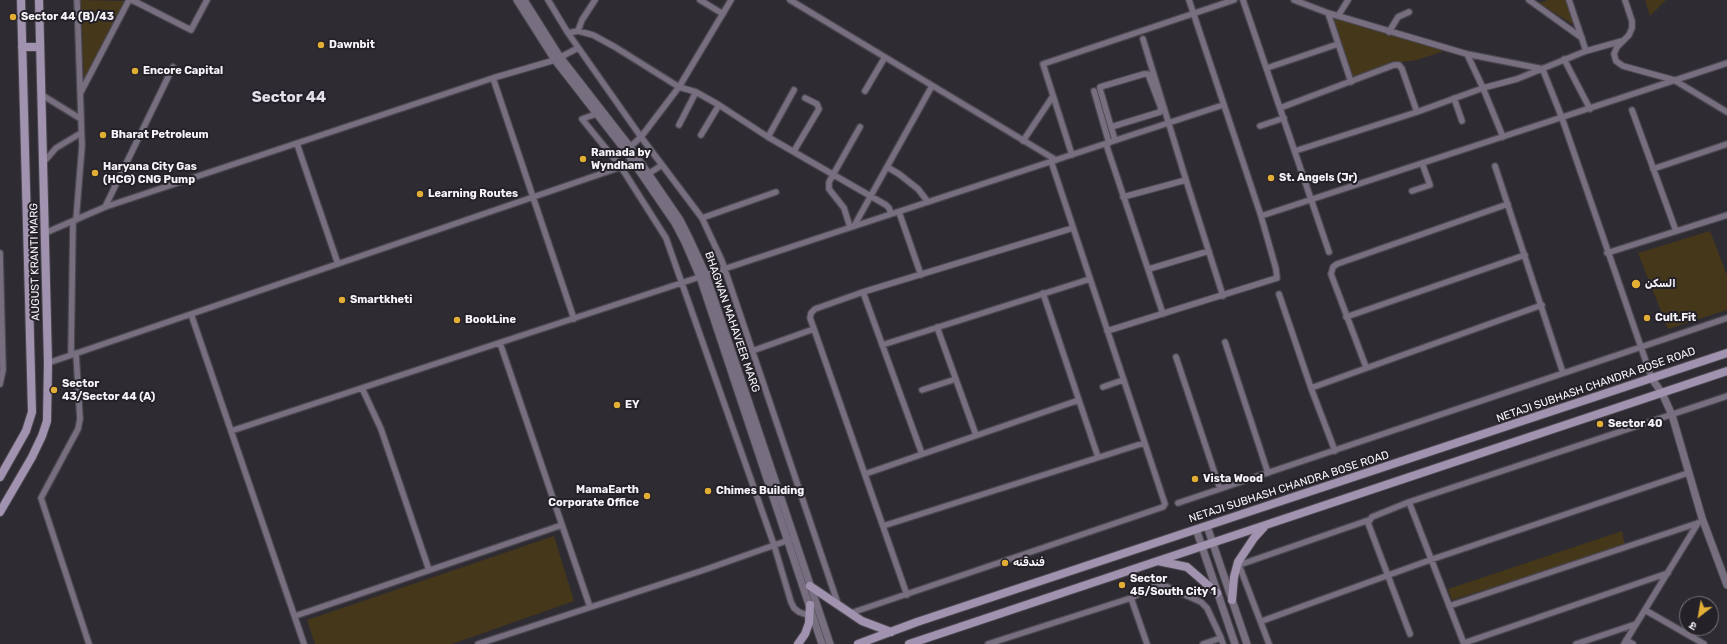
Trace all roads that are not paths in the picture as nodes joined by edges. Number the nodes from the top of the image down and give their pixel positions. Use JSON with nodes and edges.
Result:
{"nodes":[{"id":1,"x":21,"y":0,"type":"edge"},
{"id":2,"x":39,"y":0,"type":"edge"},
{"id":3,"x":77,"y":0,"type":"edge"},
{"id":4,"x":129,"y":0,"type":"edge"},
{"id":5,"x":132,"y":0,"type":"edge"},
{"id":6,"x":207,"y":0,"type":"edge"},
{"id":7,"x":517,"y":0,"type":"edge"},
{"id":8,"x":524,"y":0,"type":"edge"},
{"id":9,"x":548,"y":0,"type":"edge"},
{"id":10,"x":595,"y":0,"type":"edge"},
{"id":11,"x":700,"y":0,"type":"edge"},
{"id":12,"x":731,"y":0,"type":"edge"},
{"id":13,"x":790,"y":0,"type":"edge"},
{"id":14,"x":1189,"y":0,"type":"edge"},
{"id":15,"x":1234,"y":0,"type":"edge"},
{"id":16,"x":1243,"y":0,"type":"edge"},
{"id":17,"x":1294,"y":0,"type":"edge"},
{"id":18,"x":1348,"y":0,"type":"edge"},
{"id":19,"x":1529,"y":0,"type":"edge"},
{"id":20,"x":1569,"y":0,"type":"edge"},
{"id":21,"x":1625,"y":0,"type":"edge"},
{"id":22,"x":1225,"y":2,"type":"edge"},
{"id":23,"x":1305,"y":2,"type":"edge"},
{"id":24,"x":1410,"y":12,"type":"dead end"},
{"id":25,"x":723,"y":14,"type":"junction"},
{"id":26,"x":1194,"y":14,"type":"junction"},
{"id":27,"x":1328,"y":14,"type":"junction"},
{"id":28,"x":1338,"y":16,"type":"junction"},
{"id":29,"x":578,"y":31,"type":"junction"},
{"id":30,"x":1389,"y":32,"type":"junction"},
{"id":31,"x":568,"y":33,"type":"junction"},
{"id":32,"x":1582,"y":38,"type":"junction"},
{"id":33,"x":1143,"y":39,"type":"dead end"},
{"id":34,"x":1622,"y":41,"type":"junction"},
{"id":35,"x":1338,"y":44,"type":"junction"},
{"id":36,"x":22,"y":47,"type":"junction"},
{"id":37,"x":40,"y":47,"type":"junction"},
{"id":38,"x":578,"y":48,"type":"junction"},
{"id":39,"x":1586,"y":51,"type":"junction"},
{"id":40,"x":1467,"y":54,"type":"junction"},
{"id":41,"x":885,"y":57,"type":"junction"},
{"id":42,"x":557,"y":58,"type":"junction"},
{"id":43,"x":1564,"y":59,"type":"junction"},
{"id":44,"x":1727,"y":63,"type":"edge"},
{"id":45,"x":173,"y":67,"type":"dead end"},
{"id":46,"x":1266,"y":68,"type":"junction"},
{"id":47,"x":1544,"y":70,"type":"junction"},
{"id":48,"x":493,"y":78,"type":"junction"},
{"id":49,"x":1674,"y":80,"type":"junction"},
{"id":50,"x":1351,"y":82,"type":"junction"},
{"id":51,"x":932,"y":86,"type":"junction"},
{"id":52,"x":679,"y":88,"type":"junction"},
{"id":53,"x":1483,"y":88,"type":"junction"},
{"id":54,"x":794,"y":90,"type":"dead end"},
{"id":55,"x":1094,"y":91,"type":"dead end"},
{"id":56,"x":696,"y":92,"type":"junction"},
{"id":57,"x":865,"y":92,"type":"dead end"},
{"id":58,"x":80,"y":94,"type":"junction"},
{"id":59,"x":42,"y":95,"type":"junction"},
{"id":60,"x":1053,"y":96,"type":"junction"},
{"id":61,"x":805,"y":98,"type":"dead end"},
{"id":62,"x":1454,"y":98,"type":"junction"},
{"id":63,"x":719,"y":105,"type":"junction"},
{"id":64,"x":1224,"y":105,"type":"junction"},
{"id":65,"x":1280,"y":108,"type":"junction"},
{"id":66,"x":1590,"y":109,"type":"junction"},
{"id":67,"x":1632,"y":110,"type":"dead end"},
{"id":68,"x":1417,"y":112,"type":"junction"},
{"id":69,"x":1727,"y":112,"type":"edge"},
{"id":70,"x":596,"y":114,"type":"junction"},
{"id":71,"x":1284,"y":118,"type":"junction"},
{"id":72,"x":1562,"y":118,"type":"junction"},
{"id":73,"x":81,"y":119,"type":"junction"},
{"id":74,"x":1462,"y":121,"type":"dead end"},
{"id":75,"x":1169,"y":123,"type":"junction"},
{"id":76,"x":680,"y":125,"type":"dead end"},
{"id":77,"x":1260,"y":126,"type":"dead end"},
{"id":78,"x":860,"y":127,"type":"dead end"},
{"id":79,"x":1111,"y":127,"type":"junction"},
{"id":80,"x":81,"y":133,"type":"junction"},
{"id":81,"x":700,"y":135,"type":"dead end"},
{"id":82,"x":641,"y":137,"type":"junction"},
{"id":83,"x":768,"y":137,"type":"junction"},
{"id":84,"x":1503,"y":137,"type":"junction"},
{"id":85,"x":1116,"y":140,"type":"junction"},
{"id":86,"x":1023,"y":141,"type":"junction"},
{"id":87,"x":1107,"y":143,"type":"junction"},
{"id":88,"x":297,"y":144,"type":"junction"},
{"id":89,"x":1727,"y":144,"type":"edge"},
{"id":90,"x":630,"y":147,"type":"junction"},
{"id":91,"x":794,"y":151,"type":"junction"},
{"id":92,"x":1295,"y":151,"type":"junction"},
{"id":93,"x":1072,"y":155,"type":"junction"},
{"id":94,"x":1053,"y":161,"type":"junction"},
{"id":95,"x":633,"y":162,"type":"junction"},
{"id":96,"x":43,"y":163,"type":"junction"},
{"id":97,"x":1422,"y":163,"type":"junction"},
{"id":98,"x":662,"y":165,"type":"junction"},
{"id":99,"x":1495,"y":166,"type":"dead end"},
{"id":100,"x":621,"y":167,"type":"junction"},
{"id":101,"x":886,"y":167,"type":"junction"},
{"id":102,"x":1653,"y":169,"type":"junction"},
{"id":103,"x":648,"y":174,"type":"junction"},
{"id":104,"x":833,"y":174,"type":"junction"},
{"id":105,"x":1186,"y":180,"type":"junction"},
{"id":106,"x":1412,"y":191,"type":"dead end"},
{"id":107,"x":776,"y":192,"type":"dead end"},
{"id":108,"x":870,"y":197,"type":"junction"},
{"id":109,"x":1123,"y":197,"type":"junction"},
{"id":110,"x":532,"y":198,"type":"junction"},
{"id":111,"x":1311,"y":200,"type":"junction"},
{"id":112,"x":928,"y":202,"type":"junction"},
{"id":113,"x":1508,"y":204,"type":"junction"},
{"id":114,"x":106,"y":207,"type":"junction"},
{"id":115,"x":899,"y":212,"type":"junction"},
{"id":116,"x":891,"y":214,"type":"junction"},
{"id":117,"x":1727,"y":215,"type":"edge"},
{"id":118,"x":1261,"y":216,"type":"junction"},
{"id":119,"x":702,"y":218,"type":"junction"},
{"id":120,"x":75,"y":220,"type":"junction"},
{"id":121,"x":852,"y":227,"type":"junction"},
{"id":122,"x":1073,"y":228,"type":"junction"},
{"id":123,"x":1676,"y":231,"type":"junction"},
{"id":124,"x":45,"y":233,"type":"junction"},
{"id":125,"x":1209,"y":251,"type":"junction"},
{"id":126,"x":1329,"y":252,"type":"dead end"},
{"id":127,"x":0,"y":253,"type":"edge"},
{"id":128,"x":1607,"y":253,"type":"junction"},
{"id":129,"x":1525,"y":255,"type":"junction"},
{"id":130,"x":338,"y":264,"type":"junction"},
{"id":131,"x":724,"y":269,"type":"junction"},
{"id":132,"x":1149,"y":270,"type":"junction"},
{"id":133,"x":921,"y":275,"type":"junction"},
{"id":134,"x":703,"y":276,"type":"junction"},
{"id":135,"x":1090,"y":279,"type":"junction"},
{"id":136,"x":683,"y":283,"type":"junction"},
{"id":137,"x":863,"y":292,"type":"junction"},
{"id":138,"x":1043,"y":294,"type":"junction"},
{"id":139,"x":1280,"y":294,"type":"dead end"},
{"id":140,"x":1223,"y":296,"type":"junction"},
{"id":141,"x":1542,"y":305,"type":"junction"},
{"id":142,"x":191,"y":314,"type":"junction"},
{"id":143,"x":1163,"y":314,"type":"junction"},
{"id":144,"x":1346,"y":317,"type":"junction"},
{"id":145,"x":574,"y":318,"type":"junction"},
{"id":146,"x":1727,"y":318,"type":"edge"},
{"id":147,"x":937,"y":327,"type":"junction"},
{"id":148,"x":814,"y":329,"type":"junction"},
{"id":149,"x":1107,"y":331,"type":"junction"},
{"id":150,"x":1225,"y":342,"type":"dead end"},
{"id":151,"x":500,"y":343,"type":"junction"},
{"id":152,"x":882,"y":345,"type":"junction"},
{"id":153,"x":1640,"y":347,"type":"junction"},
{"id":154,"x":752,"y":351,"type":"junction"},
{"id":155,"x":1727,"y":353,"type":"edge"},
{"id":156,"x":74,"y":354,"type":"junction"},
{"id":157,"x":1176,"y":357,"type":"dead end"},
{"id":158,"x":48,"y":363,"type":"junction"},
{"id":159,"x":1366,"y":367,"type":"junction"},
{"id":160,"x":1727,"y":371,"type":"edge"},
{"id":161,"x":1563,"y":373,"type":"junction"},
{"id":162,"x":956,"y":379,"type":"junction"},
{"id":163,"x":1652,"y":379,"type":"junction"},
{"id":164,"x":1123,"y":380,"type":"junction"},
{"id":165,"x":0,"y":384,"type":"edge"},
{"id":166,"x":1102,"y":387,"type":"dead end"},
{"id":167,"x":362,"y":388,"type":"junction"},
{"id":168,"x":1311,"y":388,"type":"junction"},
{"id":169,"x":922,"y":390,"type":"dead end"},
{"id":170,"x":1662,"y":393,"type":"junction"},
{"id":171,"x":1727,"y":396,"type":"edge"},
{"id":172,"x":1079,"y":400,"type":"junction"},
{"id":173,"x":1672,"y":415,"type":"junction"},
{"id":174,"x":231,"y":431,"type":"junction"},
{"id":175,"x":976,"y":436,"type":"junction"},
{"id":176,"x":1144,"y":442,"type":"junction"},
{"id":177,"x":1335,"y":451,"type":"junction"},
{"id":178,"x":922,"y":454,"type":"junction"},
{"id":179,"x":1098,"y":457,"type":"junction"},
{"id":180,"x":1268,"y":473,"type":"junction"},
{"id":181,"x":1688,"y":473,"type":"junction"},
{"id":182,"x":1,"y":474,"type":"edge"},
{"id":183,"x":865,"y":474,"type":"junction"},
{"id":184,"x":1220,"y":490,"type":"junction"},
{"id":185,"x":1409,"y":502,"type":"junction"},
{"id":186,"x":1178,"y":504,"type":"dead end"},
{"id":187,"x":0,"y":512,"type":"edge"},
{"id":188,"x":1369,"y":520,"type":"junction"},
{"id":189,"x":1700,"y":521,"type":"junction"},
{"id":190,"x":562,"y":525,"type":"junction"},
{"id":191,"x":1266,"y":525,"type":"junction"},
{"id":192,"x":883,"y":526,"type":"junction"},
{"id":193,"x":1208,"y":526,"type":"junction"},
{"id":194,"x":1196,"y":530,"type":"junction"},
{"id":195,"x":789,"y":540,"type":"junction"},
{"id":196,"x":1212,"y":543,"type":"junction"},
{"id":197,"x":774,"y":545,"type":"junction"},
{"id":198,"x":1202,"y":546,"type":"junction"},
{"id":199,"x":1430,"y":560,"type":"junction"},
{"id":200,"x":1157,"y":561,"type":"junction"},
{"id":201,"x":429,"y":570,"type":"junction"},
{"id":202,"x":1668,"y":573,"type":"junction"},
{"id":203,"x":1388,"y":576,"type":"junction"},
{"id":204,"x":1727,"y":585,"type":"edge"},
{"id":205,"x":810,"y":586,"type":"junction"},
{"id":206,"x":1217,"y":593,"type":"junction"},
{"id":207,"x":908,"y":595,"type":"junction"},
{"id":208,"x":1130,"y":598,"type":"junction"},
{"id":209,"x":1232,"y":600,"type":"junction"},
{"id":210,"x":838,"y":604,"type":"junction"},
{"id":211,"x":810,"y":605,"type":"junction"},
{"id":212,"x":1449,"y":606,"type":"junction"},
{"id":213,"x":590,"y":607,"type":"junction"},
{"id":214,"x":1645,"y":610,"type":"junction"},
{"id":215,"x":851,"y":613,"type":"junction"},
{"id":216,"x":295,"y":616,"type":"junction"},
{"id":217,"x":810,"y":616,"type":"junction"},
{"id":218,"x":1262,"y":621,"type":"junction"},
{"id":219,"x":1636,"y":624,"type":"junction"},
{"id":220,"x":891,"y":632,"type":"junction"},
{"id":221,"x":1410,"y":634,"type":"dead end"},
{"id":222,"x":1221,"y":638,"type":"junction"},
{"id":223,"x":1625,"y":642,"type":"edge"},
{"id":224,"x":1464,"y":643,"type":"edge"},
{"id":225,"x":89,"y":644,"type":"edge"},
{"id":226,"x":304,"y":644,"type":"edge"},
{"id":227,"x":478,"y":644,"type":"edge"},
{"id":228,"x":798,"y":644,"type":"edge"},
{"id":229,"x":822,"y":644,"type":"edge"},
{"id":230,"x":830,"y":644,"type":"edge"},
{"id":231,"x":858,"y":644,"type":"edge"},
{"id":232,"x":909,"y":644,"type":"edge"},
{"id":233,"x":988,"y":644,"type":"edge"},
{"id":234,"x":1147,"y":644,"type":"edge"},
{"id":235,"x":1203,"y":644,"type":"edge"},
{"id":236,"x":1223,"y":644,"type":"edge"},
{"id":237,"x":1235,"y":644,"type":"edge"},
{"id":238,"x":1247,"y":644,"type":"edge"},
{"id":239,"x":1269,"y":644,"type":"edge"},
{"id":240,"x":1576,"y":644,"type":"edge"},
{"id":241,"x":1634,"y":644,"type":"edge"},
{"id":242,"x":1704,"y":644,"type":"edge"}],
"edges":[{"from":1,"to":36,"type":"main road","name":"AUGUST KRANTI MARG"},
{"from":2,"to":37,"type":"main road","name":"AUGUST KRANTI MARG"},
{"from":3,"to":58,"type":"street"},
{"from":4,"to":58,"type":"street"},
{"from":5,"to":6,"type":"street"},
{"from":7,"to":42,"type":"street","name":"BHAGWAN MAHAVEER MARG"},
{"from":8,"to":42,"type":"street","name":"BHAGWAN MAHAVEER MARG"},
{"from":9,"to":31,"type":"street"},
{"from":10,"to":29,"type":"street"},
{"from":11,"to":25,"type":"street"},
{"from":12,"to":25,"type":"street"},
{"from":13,"to":41,"type":"street"},
{"from":14,"to":26,"type":"street"},
{"from":15,"to":22,"type":"street"},
{"from":16,"to":46,"type":"street"},
{"from":17,"to":23,"type":"street"},
{"from":18,"to":28,"type":"street"},
{"from":19,"to":32,"type":"street"},
{"from":20,"to":32,"type":"street"},
{"from":21,"to":34,"type":"street"},
{"from":22,"to":26,"type":"street"},
{"from":23,"to":27,"type":"street"},
{"from":24,"to":30,"type":"street"},
{"from":25,"to":52,"type":"street"},
{"from":26,"to":60,"type":"street"},
{"from":26,"to":64,"type":"street"},
{"from":27,"to":28,"type":"street"},
{"from":27,"to":35,"type":"street"},
{"from":28,"to":30,"type":"street"},
{"from":29,"to":31,"type":"street"},
{"from":29,"to":52,"type":"street"},
{"from":30,"to":40,"type":"street"},
{"from":31,"to":38,"type":"street"},
{"from":32,"to":39,"type":"street"},
{"from":33,"to":75,"type":"street"},
{"from":34,"to":39,"type":"street"},
{"from":34,"to":49,"type":"street"},
{"from":35,"to":46,"type":"street"},
{"from":35,"to":50,"type":"street"},
{"from":36,"to":37,"type":"main road"},
{"from":36,"to":182,"type":"main road","name":"AUGUST KRANTI MARG"},
{"from":37,"to":59,"type":"main road","name":"AUGUST KRANTI MARG"},
{"from":38,"to":42,"type":"street"},
{"from":38,"to":82,"type":"street"},
{"from":39,"to":43,"type":"street"},
{"from":40,"to":47,"type":"street"},
{"from":40,"to":53,"type":"street"},
{"from":41,"to":51,"type":"street"},
{"from":41,"to":57,"type":"street"},
{"from":42,"to":48,"type":"street"},
{"from":42,"to":70,"type":"street","name":"BHAGWAN MAHAVEER MARG"},
{"from":42,"to":90,"type":"street","name":"BHAGWAN MAHAVEER MARG"},
{"from":43,"to":47,"type":"street"},
{"from":43,"to":66,"type":"street"},
{"from":44,"to":49,"type":"street"},
{"from":45,"to":114,"type":"street"},
{"from":46,"to":65,"type":"street"},
{"from":47,"to":53,"type":"street"},
{"from":47,"to":72,"type":"street"},
{"from":48,"to":88,"type":"street"},
{"from":48,"to":110,"type":"street"},
{"from":49,"to":66,"type":"street"},
{"from":49,"to":69,"type":"street"},
{"from":50,"to":65,"type":"street"},
{"from":50,"to":68,"type":"street"},
{"from":51,"to":86,"type":"street"},
{"from":51,"to":101,"type":"street"},
{"from":52,"to":56,"type":"street"},
{"from":52,"to":82,"type":"street"},
{"from":53,"to":62,"type":"street"},
{"from":53,"to":84,"type":"street"},
{"from":54,"to":83,"type":"street"},
{"from":55,"to":87,"type":"street"},
{"from":56,"to":63,"type":"street"},
{"from":56,"to":76,"type":"street"},
{"from":58,"to":73,"type":"street"},
{"from":59,"to":73,"type":"street"},
{"from":59,"to":96,"type":"main road","name":"AUGUST KRANTI MARG"},
{"from":60,"to":86,"type":"street"},
{"from":60,"to":93,"type":"street"},
{"from":61,"to":91,"type":"street"},
{"from":62,"to":68,"type":"street"},
{"from":62,"to":74,"type":"street"},
{"from":63,"to":81,"type":"street"},
{"from":63,"to":83,"type":"street"},
{"from":64,"to":75,"type":"street"},
{"from":64,"to":118,"type":"street"},
{"from":65,"to":71,"type":"street"},
{"from":66,"to":72,"type":"street"},
{"from":67,"to":102,"type":"street"},
{"from":68,"to":92,"type":"street"},
{"from":70,"to":95,"type":"street","name":"BHAGWAN MAHAVEER MARG"},
{"from":70,"to":100,"type":"street"},
{"from":71,"to":77,"type":"street"},
{"from":71,"to":92,"type":"street"},
{"from":72,"to":84,"type":"street"},
{"from":72,"to":128,"type":"street"},
{"from":73,"to":80,"type":"street"},
{"from":75,"to":85,"type":"street"},
{"from":75,"to":105,"type":"street"},
{"from":78,"to":104,"type":"street"},
{"from":79,"to":79,"type":"street"},
{"from":79,"to":85,"type":"street"},
{"from":80,"to":96,"type":"street"},
{"from":80,"to":120,"type":"street"},
{"from":82,"to":90,"type":"street"},
{"from":82,"to":98,"type":"street"},
{"from":83,"to":91,"type":"street"},
{"from":84,"to":97,"type":"street"},
{"from":85,"to":87,"type":"street"},
{"from":86,"to":94,"type":"street"},
{"from":87,"to":93,"type":"street"},
{"from":87,"to":109,"type":"street"},
{"from":88,"to":114,"type":"street"},
{"from":88,"to":130,"type":"street"},
{"from":89,"to":102,"type":"street"},
{"from":90,"to":103,"type":"street","name":"BHAGWAN MAHAVEER MARG"},
{"from":91,"to":104,"type":"street"},
{"from":92,"to":111,"type":"street"},
{"from":93,"to":94,"type":"street"},
{"from":94,"to":112,"type":"street"},
{"from":94,"to":122,"type":"street"},
{"from":95,"to":100,"type":"street"},
{"from":95,"to":134,"type":"street","name":"BHAGWAN MAHAVEER MARG"},
{"from":96,"to":124,"type":"main road","name":"AUGUST KRANTI MARG"},
{"from":97,"to":106,"type":"street"},
{"from":97,"to":111,"type":"street"},
{"from":98,"to":103,"type":"street"},
{"from":98,"to":119,"type":"street"},
{"from":99,"to":113,"type":"street"},
{"from":100,"to":110,"type":"street"},
{"from":100,"to":136,"type":"street"},
{"from":101,"to":108,"type":"street"},
{"from":101,"to":112,"type":"street"},
{"from":102,"to":123,"type":"street"},
{"from":103,"to":134,"type":"street","name":"BHAGWAN MAHAVEER MARG"},
{"from":104,"to":108,"type":"street"},
{"from":104,"to":121,"type":"street"},
{"from":105,"to":109,"type":"street"},
{"from":105,"to":125,"type":"street"},
{"from":107,"to":119,"type":"street"},
{"from":108,"to":116,"type":"street"},
{"from":108,"to":121,"type":"street"},
{"from":109,"to":132,"type":"street"},
{"from":110,"to":130,"type":"street"},
{"from":110,"to":145,"type":"street"},
{"from":111,"to":118,"type":"street"},
{"from":111,"to":126,"type":"street"},
{"from":112,"to":115,"type":"street"},
{"from":113,"to":129,"type":"street"},
{"from":113,"to":144,"type":"street"},
{"from":114,"to":120,"type":"street"},
{"from":115,"to":116,"type":"street"},
{"from":115,"to":133,"type":"street"},
{"from":116,"to":121,"type":"street"},
{"from":117,"to":123,"type":"street"},
{"from":118,"to":140,"type":"street"},
{"from":119,"to":131,"type":"street"},
{"from":120,"to":124,"type":"street"},
{"from":120,"to":156,"type":"street"},
{"from":121,"to":131,"type":"street"},
{"from":122,"to":133,"type":"street"},
{"from":122,"to":135,"type":"street"},
{"from":123,"to":128,"type":"street"},
{"from":124,"to":158,"type":"main road","name":"AUGUST KRANTI MARG"},
{"from":125,"to":132,"type":"street"},
{"from":125,"to":140,"type":"street"},
{"from":127,"to":165,"type":"street"},
{"from":128,"to":153,"type":"street"},
{"from":129,"to":141,"type":"street"},
{"from":129,"to":144,"type":"street"},
{"from":130,"to":142,"type":"street"},
{"from":131,"to":134,"type":"street"},
{"from":131,"to":154,"type":"street"},
{"from":132,"to":143,"type":"street"},
{"from":133,"to":137,"type":"street"},
{"from":134,"to":136,"type":"street"},
{"from":134,"to":195,"type":"street","name":"BHAGWAN MAHAVEER MARG"},
{"from":134,"to":205,"type":"street","name":"BHAGWAN MAHAVEER MARG"},
{"from":135,"to":138,"type":"street"},
{"from":135,"to":149,"type":"street"},
{"from":136,"to":145,"type":"street"},
{"from":136,"to":197,"type":"street"},
{"from":137,"to":148,"type":"street"},
{"from":137,"to":152,"type":"street"},
{"from":138,"to":147,"type":"street"},
{"from":138,"to":172,"type":"street"},
{"from":139,"to":168,"type":"street"},
{"from":140,"to":143,"type":"street"},
{"from":141,"to":159,"type":"street"},
{"from":141,"to":161,"type":"street"},
{"from":142,"to":156,"type":"street"},
{"from":142,"to":174,"type":"street"},
{"from":143,"to":149,"type":"street"},
{"from":144,"to":159,"type":"street"},
{"from":145,"to":151,"type":"street"},
{"from":146,"to":153,"type":"street"},
{"from":147,"to":152,"type":"street"},
{"from":147,"to":162,"type":"street"},
{"from":148,"to":154,"type":"street"},
{"from":148,"to":183,"type":"street"},
{"from":149,"to":164,"type":"street"},
{"from":150,"to":180,"type":"street"},
{"from":151,"to":167,"type":"street"},
{"from":151,"to":190,"type":"street"},
{"from":152,"to":178,"type":"street"},
{"from":153,"to":161,"type":"street"},
{"from":153,"to":163,"type":"street"},
{"from":154,"to":210,"type":"street"},
{"from":155,"to":163,"type":"main road","name":"NETAJI SUBHASH CHANDRA BOSE ROAD"},
{"from":156,"to":158,"type":"street"},
{"from":156,"to":225,"type":"street"},
{"from":157,"to":184,"type":"street"},
{"from":158,"to":187,"type":"main road","name":"AUGUST KRANTI MARG"},
{"from":159,"to":168,"type":"street"},
{"from":160,"to":170,"type":"main road"},
{"from":161,"to":177,"type":"street"},
{"from":162,"to":169,"type":"street"},
{"from":162,"to":175,"type":"street"},
{"from":163,"to":170,"type":"street"},
{"from":163,"to":193,"type":"main road","name":"NETAJI SUBHASH CHANDRA BOSE ROAD"},
{"from":164,"to":166,"type":"street"},
{"from":164,"to":176,"type":"street"},
{"from":167,"to":174,"type":"street"},
{"from":167,"to":201,"type":"street"},
{"from":168,"to":177,"type":"street"},
{"from":170,"to":173,"type":"street"},
{"from":170,"to":191,"type":"main road"},
{"from":171,"to":173,"type":"street"},
{"from":172,"to":175,"type":"street"},
{"from":172,"to":179,"type":"street"},
{"from":173,"to":181,"type":"street"},
{"from":173,"to":185,"type":"street"},
{"from":174,"to":216,"type":"street"},
{"from":175,"to":178,"type":"street"},
{"from":176,"to":179,"type":"street"},
{"from":176,"to":207,"type":"street"},
{"from":177,"to":180,"type":"street"},
{"from":178,"to":183,"type":"street"},
{"from":179,"to":192,"type":"street"},
{"from":180,"to":184,"type":"street"},
{"from":181,"to":189,"type":"street"},
{"from":181,"to":199,"type":"street"},
{"from":183,"to":192,"type":"street"},
{"from":184,"to":186,"type":"street"},
{"from":185,"to":188,"type":"street"},
{"from":185,"to":199,"type":"street"},
{"from":188,"to":203,"type":"street"},
{"from":188,"to":218,"type":"street"},
{"from":189,"to":202,"type":"street"},
{"from":189,"to":204,"type":"street"},
{"from":189,"to":212,"type":"street"},
{"from":190,"to":201,"type":"street"},
{"from":190,"to":213,"type":"street"},
{"from":191,"to":196,"type":"main road"},
{"from":191,"to":209,"type":"main road"},
{"from":192,"to":207,"type":"street"},
{"from":193,"to":194,"type":"main road","name":"NETAJI SUBHASH CHANDRA BOSE ROAD"},
{"from":193,"to":196,"type":"street"},
{"from":194,"to":198,"type":"street"},
{"from":194,"to":220,"type":"main road","name":"NETAJI SUBHASH CHANDRA BOSE ROAD"},
{"from":195,"to":197,"type":"street"},
{"from":195,"to":211,"type":"street","name":"BHAGWAN MAHAVEER MARG"},
{"from":196,"to":198,"type":"main road"},
{"from":196,"to":209,"type":"street"},
{"from":197,"to":213,"type":"street"},
{"from":197,"to":217,"type":"street"},
{"from":198,"to":200,"type":"main road"},
{"from":198,"to":206,"type":"street"},
{"from":199,"to":203,"type":"street"},
{"from":199,"to":212,"type":"street"},
{"from":200,"to":206,"type":"main road"},
{"from":200,"to":232,"type":"main road"},
{"from":201,"to":216,"type":"street"},
{"from":202,"to":214,"type":"street"},
{"from":202,"to":224,"type":"street"},
{"from":203,"to":218,"type":"street"},
{"from":203,"to":221,"type":"street"},
{"from":205,"to":210,"type":"main road"},
{"from":205,"to":230,"type":"street","name":"BHAGWAN MAHAVEER MARG"},
{"from":206,"to":237,"type":"street"},
{"from":207,"to":215,"type":"street"},
{"from":208,"to":222,"type":"street"},
{"from":208,"to":233,"type":"street"},
{"from":208,"to":234,"type":"street"},
{"from":209,"to":238,"type":"street"},
{"from":210,"to":215,"type":"main road"},
{"from":211,"to":217,"type":"main road"},
{"from":211,"to":229,"type":"street","name":"BHAGWAN MAHAVEER MARG"},
{"from":212,"to":224,"type":"street"},
{"from":213,"to":227,"type":"street"},
{"from":214,"to":219,"type":"street"},
{"from":214,"to":242,"type":"street"},
{"from":215,"to":220,"type":"main road"},
{"from":216,"to":226,"type":"street"},
{"from":217,"to":228,"type":"main road"},
{"from":218,"to":239,"type":"street"},
{"from":219,"to":223,"type":"street"},
{"from":219,"to":240,"type":"street"},
{"from":220,"to":231,"type":"main road","name":"NETAJI SUBHASH CHANDRA BOSE ROAD"},
{"from":222,"to":235,"type":"street"},
{"from":222,"to":236,"type":"street"},
{"from":223,"to":241,"type":"street"}]}
